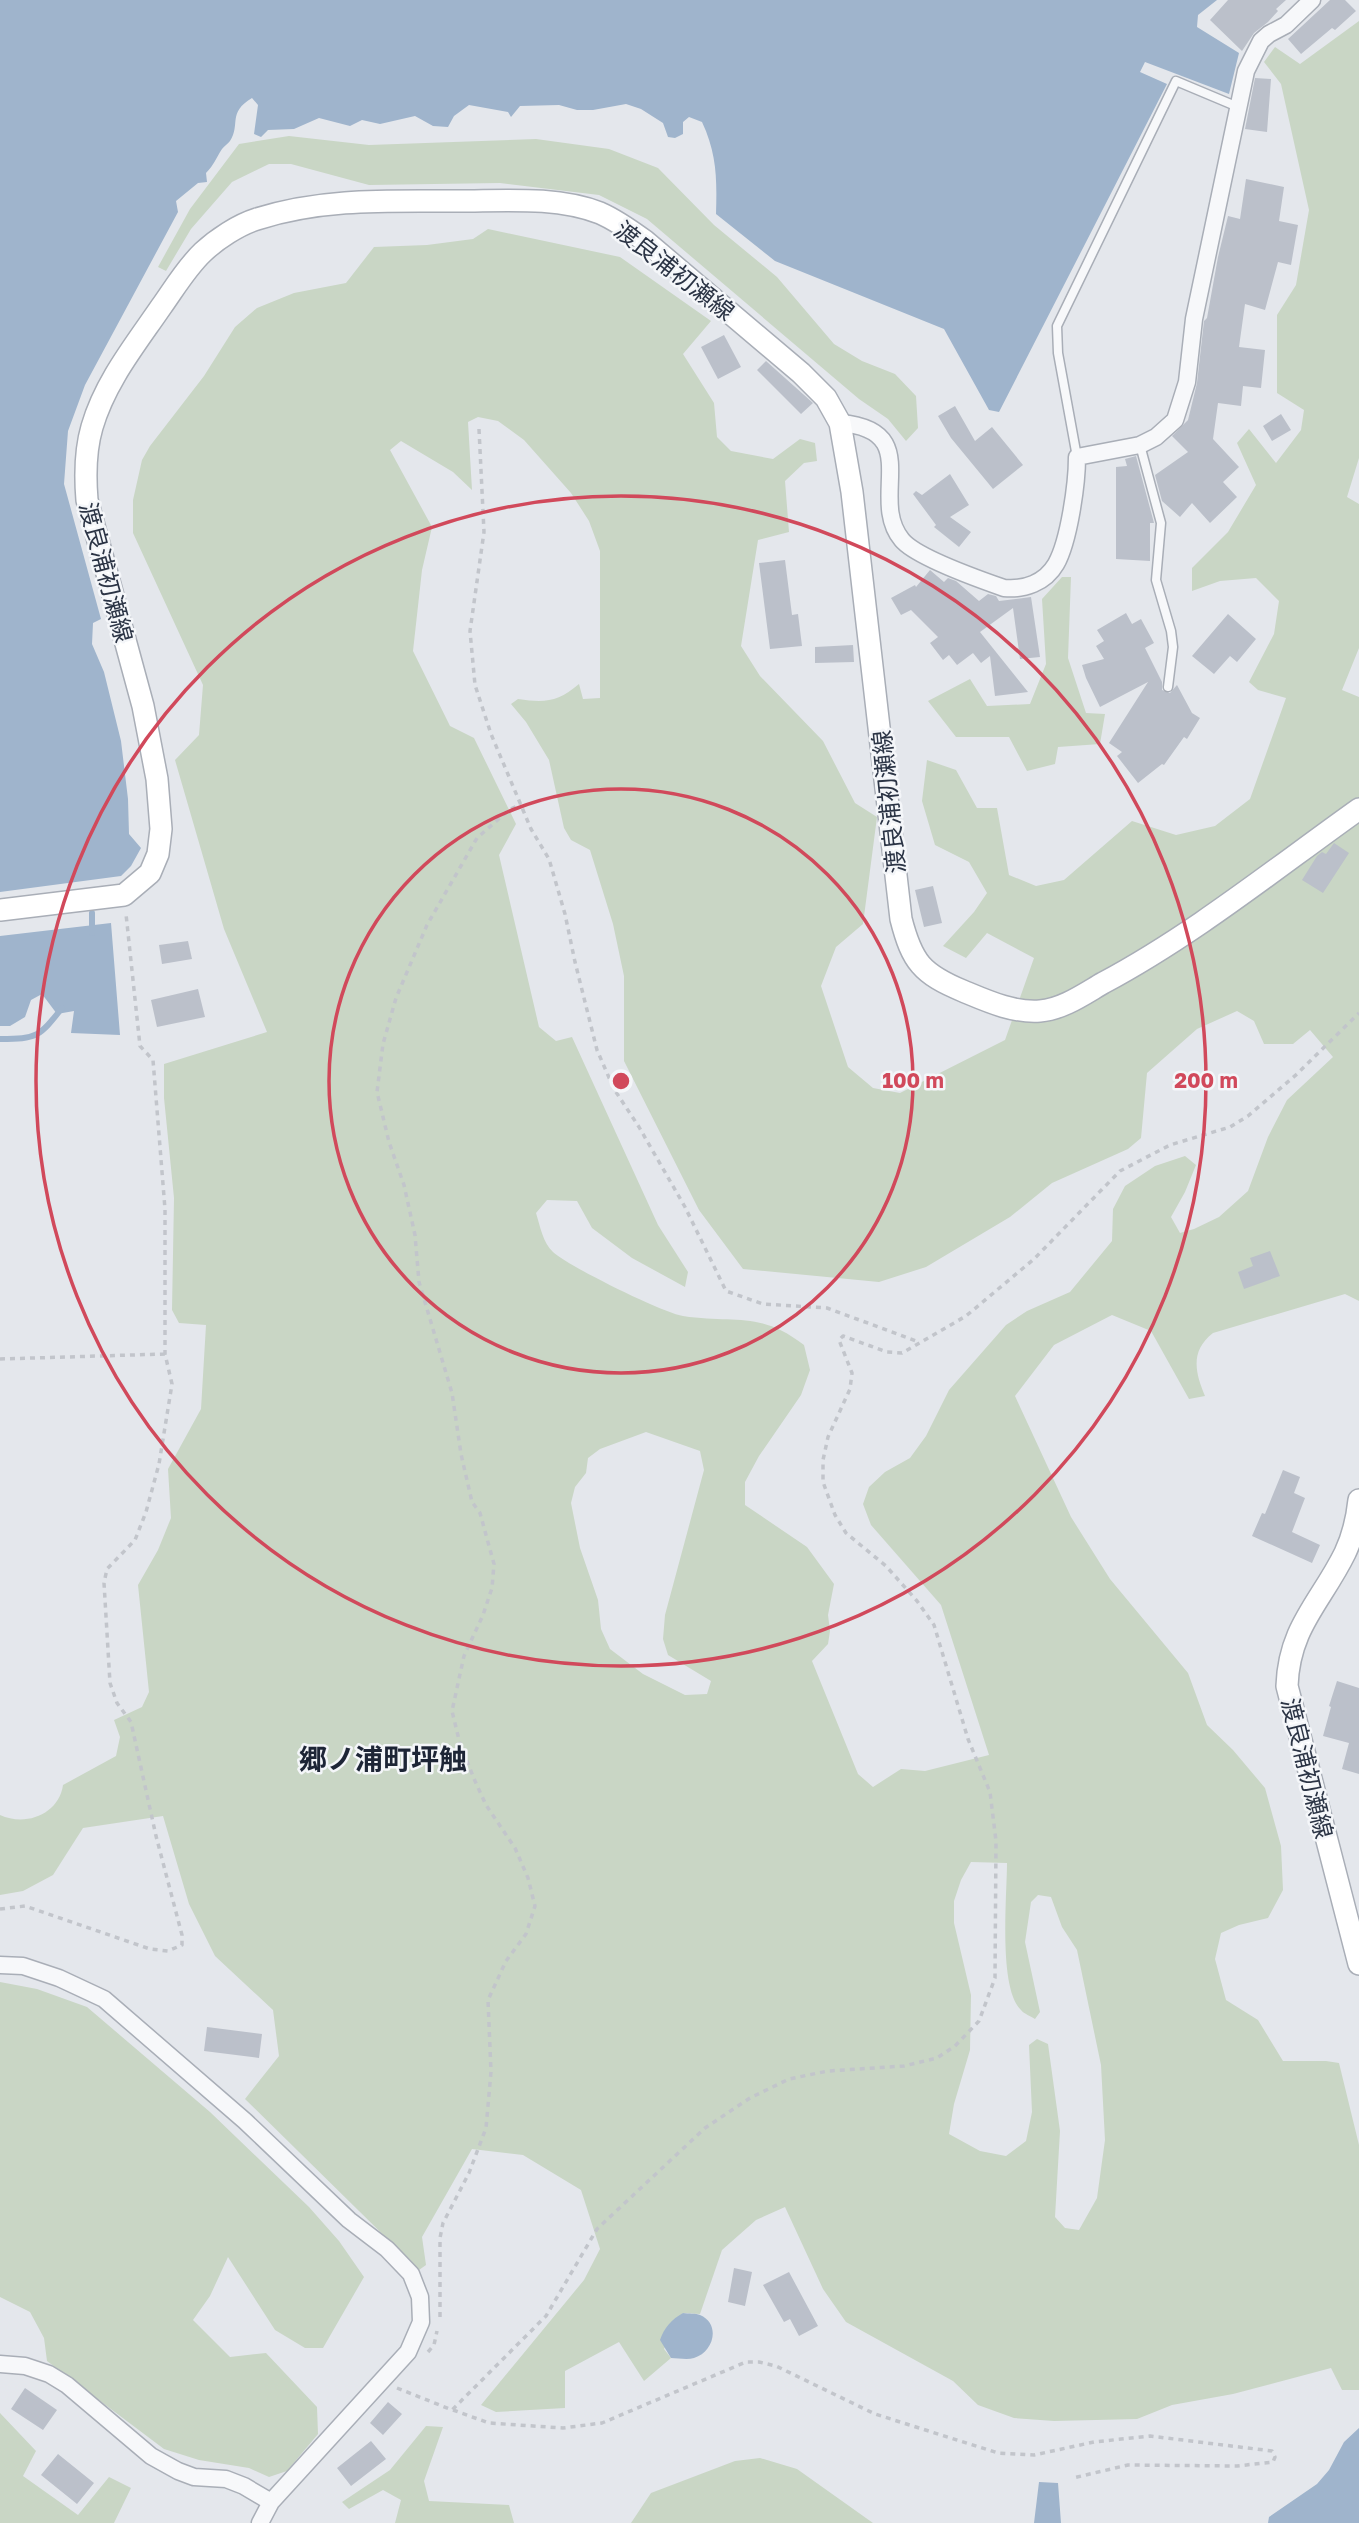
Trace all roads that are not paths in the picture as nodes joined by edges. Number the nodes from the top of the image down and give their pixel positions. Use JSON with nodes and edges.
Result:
{"nodes":[{"id":1,"x":1312,"y":0,"type":"edge"},
{"id":2,"x":1238,"y":107,"type":"junction"},
{"id":3,"x":840,"y":423,"type":"junction"},
{"id":4,"x":1140,"y":445,"type":"junction"},
{"id":5,"x":1077,"y":457,"type":"junction"},
{"id":6,"x":1168,"y":687,"type":"dead end"},
{"id":7,"x":1359,"y":809,"type":"edge"},
{"id":8,"x":0,"y":910,"type":"edge"},
{"id":9,"x":1359,"y":1500,"type":"edge"},
{"id":10,"x":1359,"y":1964,"type":"edge"},
{"id":11,"x":0,"y":1965,"type":"edge"},
{"id":12,"x":0,"y":2364,"type":"edge"},
{"id":13,"x":271,"y":2502,"type":"junction"},
{"id":14,"x":260,"y":2523,"type":"edge"}],
"edges":[{"from":1,"to":2,"type":"street"},
{"from":2,"to":4,"type":"street"},
{"from":2,"to":5,"type":"lane"},
{"from":3,"to":5,"type":"street"},
{"from":3,"to":7,"type":"main road","name":"渡良浦初瀬線"},
{"from":3,"to":8,"type":"main road","name":"渡良浦初瀬線"},
{"from":4,"to":5,"type":"street"},
{"from":4,"to":6,"type":"lane"},
{"from":9,"to":10,"type":"main road","name":"渡良浦初瀬線"},
{"from":11,"to":13,"type":"street"},
{"from":12,"to":13,"type":"street"},
{"from":13,"to":14,"type":"street"}]}
